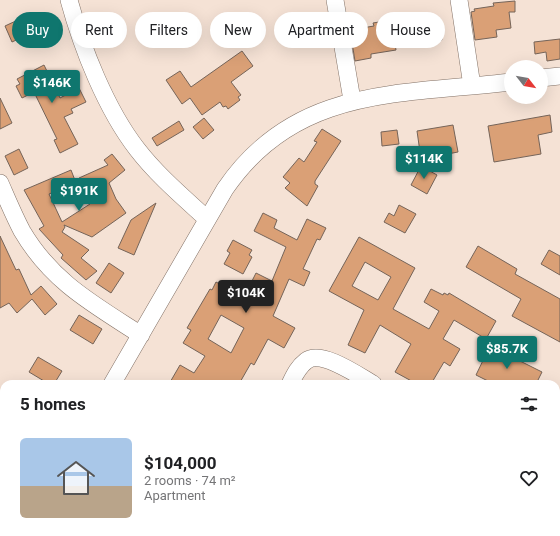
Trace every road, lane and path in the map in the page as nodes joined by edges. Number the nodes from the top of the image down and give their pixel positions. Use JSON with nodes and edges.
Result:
{"nodes":[{"id":1,"x":69,"y":0,"type":"edge"},
{"id":2,"x":335,"y":0,"type":"edge"},
{"id":3,"x":459,"y":0,"type":"edge"},
{"id":4,"x":560,"y":76,"type":"edge"},
{"id":5,"x":548,"y":77,"type":"edge"},
{"id":6,"x":504,"y":83,"type":"edge"},
{"id":7,"x":472,"y":86,"type":"junction"},
{"id":8,"x":352,"y":100,"type":"junction"},
{"id":9,"x":0,"y":183,"type":"edge"},
{"id":10,"x":208,"y":219,"type":"junction"},
{"id":11,"x":141,"y":335,"type":"junction"},
{"id":12,"x":114,"y":380,"type":"edge"},
{"id":13,"x":292,"y":380,"type":"edge"},
{"id":14,"x":366,"y":380,"type":"edge"}],
"edges":[{"from":1,"to":10,"type":"street"},
{"from":2,"to":8,"type":"street"},
{"from":3,"to":7,"type":"street"},
{"from":4,"to":5,"type":"street"},
{"from":6,"to":7,"type":"street"},
{"from":7,"to":8,"type":"street"},
{"from":8,"to":10,"type":"street"},
{"from":9,"to":11,"type":"street"},
{"from":10,"to":11,"type":"street"},
{"from":11,"to":12,"type":"street"},
{"from":13,"to":14,"type":"street"}]}
